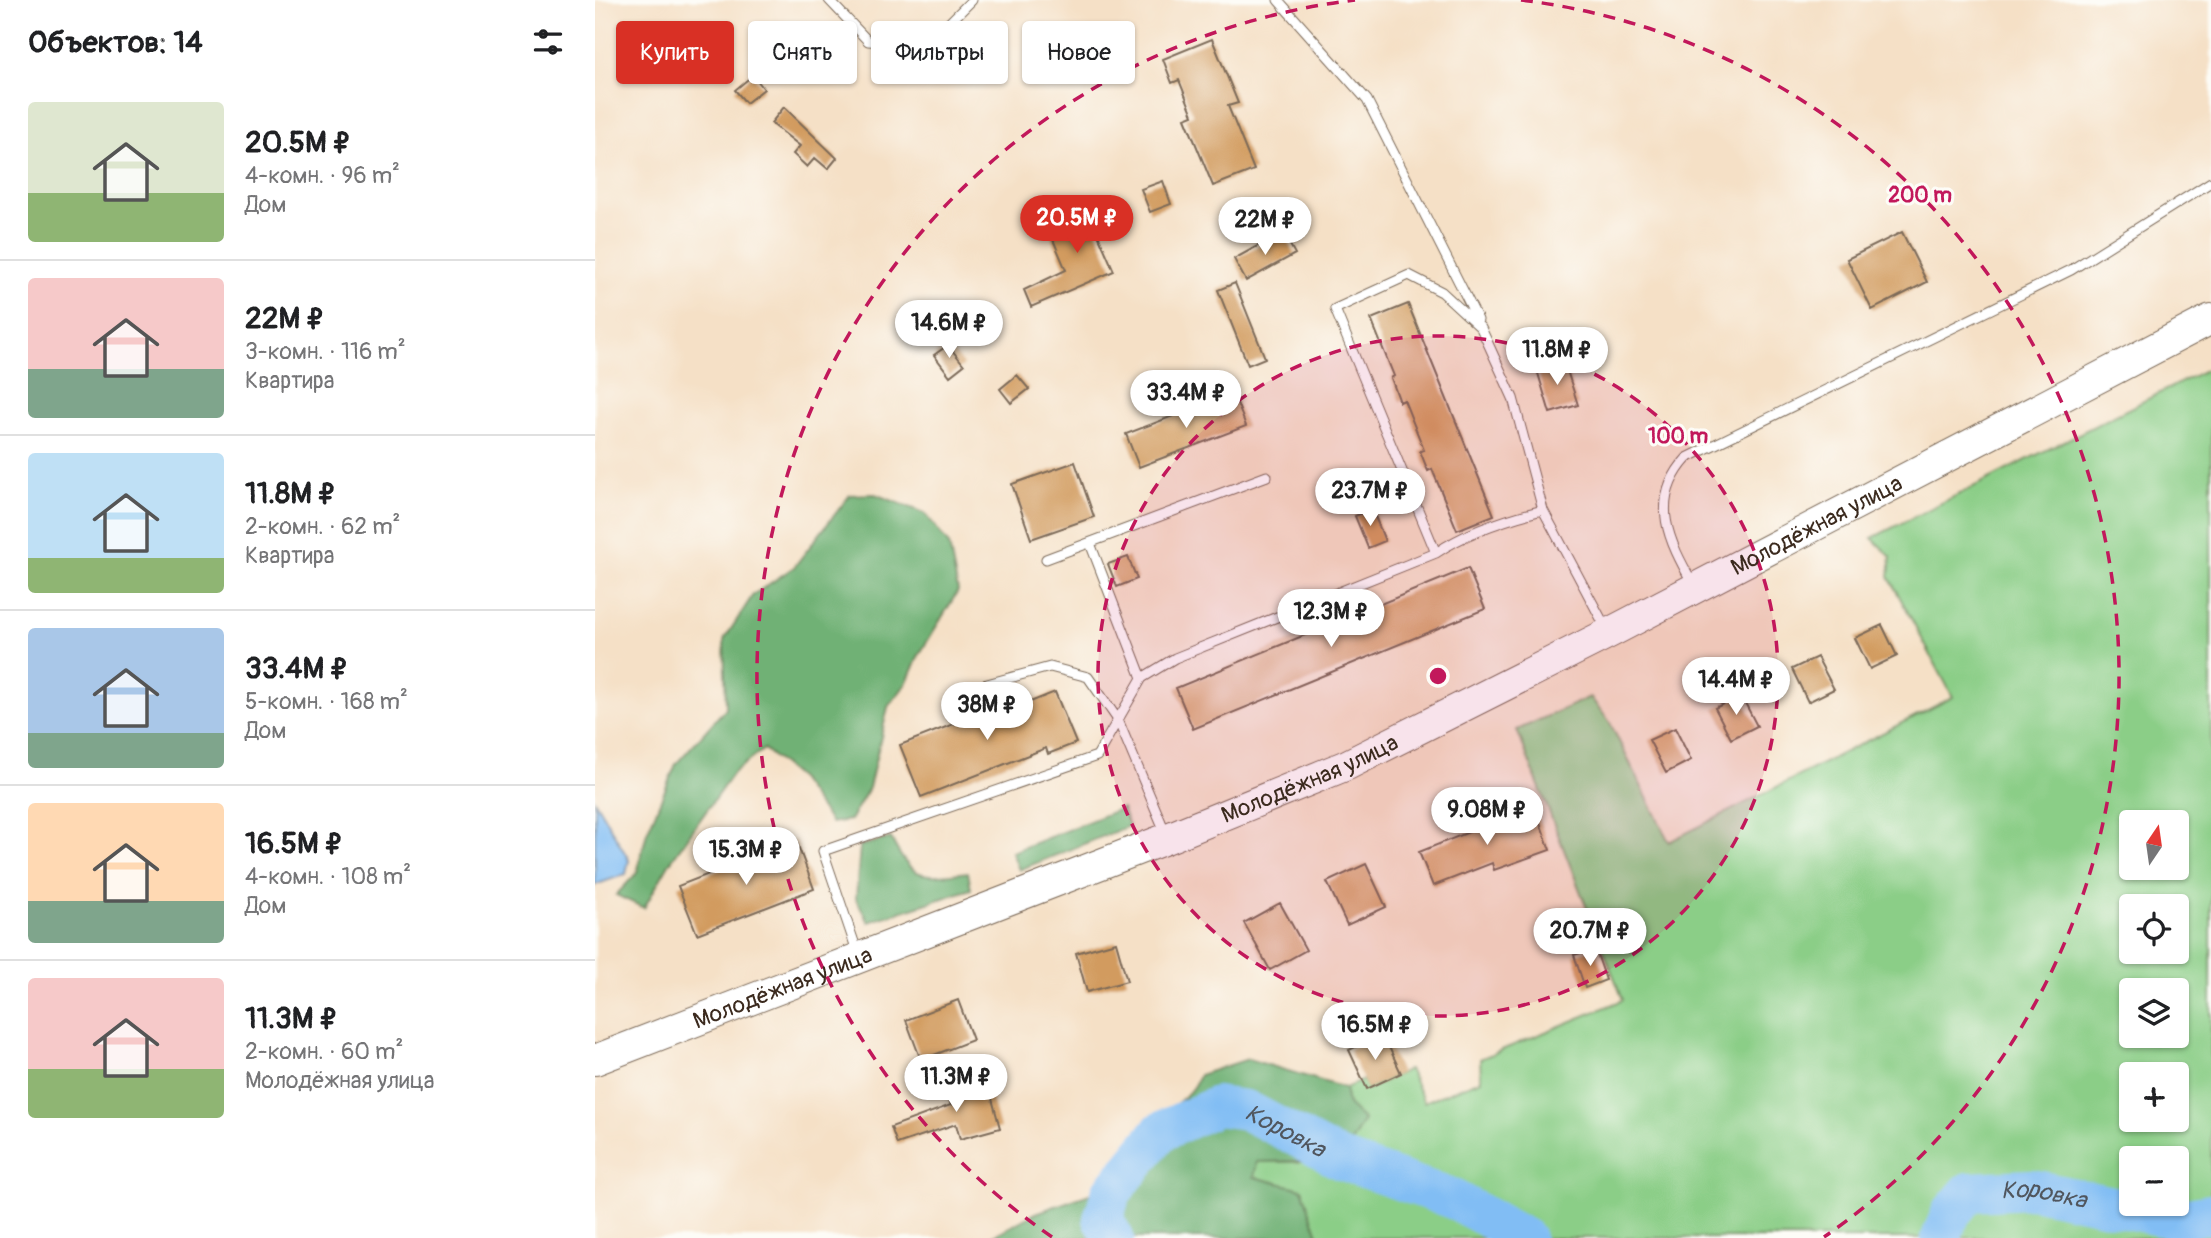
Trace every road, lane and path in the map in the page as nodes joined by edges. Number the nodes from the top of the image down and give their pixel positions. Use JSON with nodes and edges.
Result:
{"nodes":[{"id":1,"x":829,"y":0,"type":"edge"},
{"id":2,"x":972,"y":0,"type":"edge"},
{"id":3,"x":1278,"y":0,"type":"edge"},
{"id":4,"x":2211,"y":182,"type":"edge"},
{"id":5,"x":2211,"y":319,"type":"edge"},
{"id":6,"x":1482,"y":328,"type":"junction"},
{"id":7,"x":1267,"y":476,"type":"dead end"},
{"id":8,"x":1543,"y":510,"type":"junction"},
{"id":9,"x":1090,"y":543,"type":"junction"},
{"id":10,"x":1436,"y":553,"type":"junction"},
{"id":11,"x":1046,"y":559,"type":"dead end"},
{"id":12,"x":1696,"y":589,"type":"junction"},
{"id":13,"x":1609,"y":634,"type":"junction"},
{"id":14,"x":1142,"y":678,"type":"junction"},
{"id":15,"x":965,"y":690,"type":"dead end"},
{"id":16,"x":1118,"y":720,"type":"junction"},
{"id":17,"x":1168,"y":838,"type":"junction"},
{"id":18,"x":859,"y":958,"type":"junction"},
{"id":19,"x":595,"y":1060,"type":"edge"}],
"edges":[{"from":1,"to":2,"type":"lane"},
{"from":3,"to":6,"type":"lane"},
{"from":4,"to":12,"type":"lane"},
{"from":5,"to":12,"type":"main road","name":"Молодёжная улица"},
{"from":6,"to":8,"type":"lane"},
{"from":6,"to":10,"type":"lane"},
{"from":7,"to":9,"type":"lane"},
{"from":8,"to":10,"type":"lane"},
{"from":8,"to":13,"type":"lane"},
{"from":9,"to":11,"type":"lane"},
{"from":9,"to":14,"type":"lane"},
{"from":10,"to":14,"type":"lane"},
{"from":12,"to":13,"type":"main road","name":"Молодёжная улица"},
{"from":13,"to":17,"type":"main road","name":"Молодёжная улица"},
{"from":14,"to":16,"type":"lane"},
{"from":15,"to":16,"type":"lane"},
{"from":16,"to":17,"type":"lane"},
{"from":16,"to":18,"type":"lane"},
{"from":17,"to":18,"type":"main road","name":"Молодёжная улица"},
{"from":18,"to":19,"type":"main road","name":"Молодёжная улица"}]}
